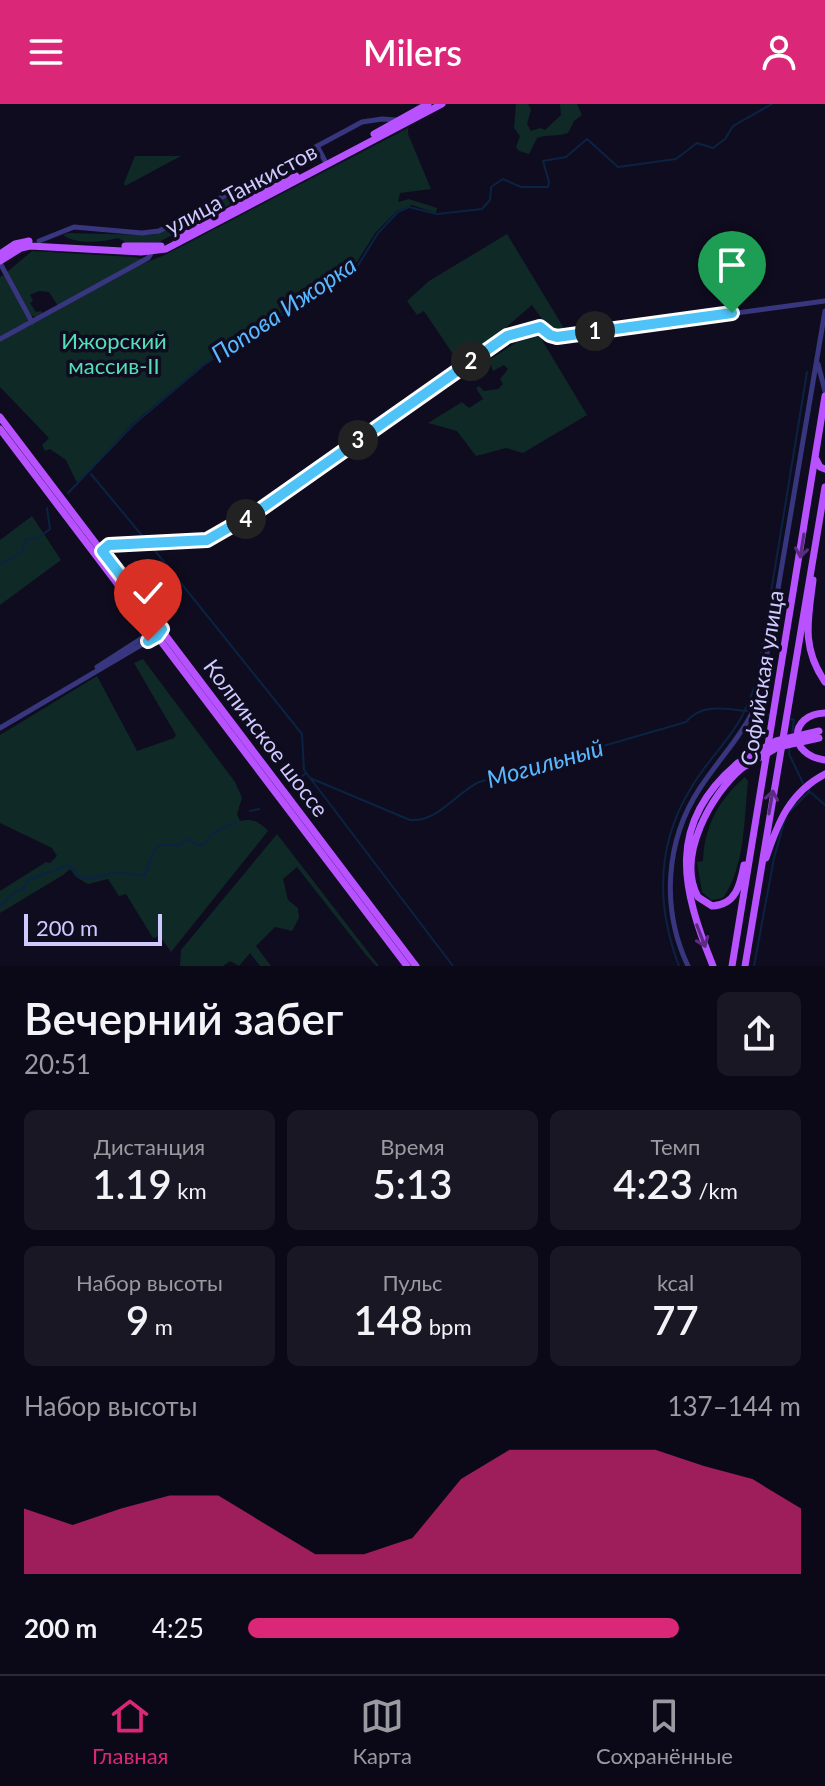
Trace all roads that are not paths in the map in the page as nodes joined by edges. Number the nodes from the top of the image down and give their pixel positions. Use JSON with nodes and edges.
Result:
{"nodes":[{"id":1,"x":428,"y":104,"type":"edge"},
{"id":2,"x":442,"y":104,"type":"edge"},
{"id":3,"x":398,"y":120,"type":"junction"},
{"id":4,"x":317,"y":146,"type":"junction"},
{"id":5,"x":326,"y":162,"type":"junction"},
{"id":6,"x":39,"y":241,"type":"junction"},
{"id":7,"x":152,"y":252,"type":"junction"},
{"id":8,"x":0,"y":254,"type":"edge"},
{"id":9,"x":0,"y":262,"type":"edge"},
{"id":10,"x":825,"y":301,"type":"edge"},
{"id":11,"x":825,"y":311,"type":"edge"},
{"id":12,"x":33,"y":322,"type":"junction"},
{"id":13,"x":0,"y":339,"type":"edge"},
{"id":14,"x":817,"y":355,"type":"junction"},
{"id":15,"x":825,"y":393,"type":"edge"},
{"id":16,"x":0,"y":417,"type":"edge"},
{"id":17,"x":0,"y":429,"type":"edge"},
{"id":18,"x":815,"y":457,"type":"junction"},
{"id":19,"x":825,"y":469,"type":"edge"},
{"id":20,"x":825,"y":487,"type":"edge"},
{"id":21,"x":102,"y":551,"type":"junction"},
{"id":22,"x":813,"y":554,"type":"junction"},
{"id":23,"x":157,"y":631,"type":"junction"},
{"id":24,"x":825,"y":682,"type":"edge"},
{"id":25,"x":825,"y":713,"type":"edge"},
{"id":26,"x":0,"y":728,"type":"edge"},
{"id":27,"x":822,"y":734,"type":"edge"},
{"id":28,"x":825,"y":760,"type":"edge"},
{"id":29,"x":740,"y":765,"type":"junction"},
{"id":30,"x":825,"y":774,"type":"edge"},
{"id":31,"x":752,"y":848,"type":"junction"},
{"id":32,"x":758,"y":879,"type":"junction"},
{"id":33,"x":746,"y":964,"type":"edge"},
{"id":34,"x":407,"y":966,"type":"edge"},
{"id":35,"x":416,"y":966,"type":"edge"},
{"id":36,"x":688,"y":966,"type":"edge"},
{"id":37,"x":713,"y":966,"type":"edge"},
{"id":38,"x":732,"y":966,"type":"edge"}],
"edges":[{"from":1,"to":3,"type":"main road","name":"улица Танкистов"},
{"from":2,"to":5,"type":"main road","name":"улица Танкистов"},
{"from":3,"to":4,"type":"street"},
{"from":3,"to":5,"type":"main road","name":"улица Танкистов"},
{"from":4,"to":5,"type":"street"},
{"from":4,"to":6,"type":"street"},
{"from":5,"to":6,"type":"main road","name":"улица Танкистов"},
{"from":5,"to":7,"type":"main road","name":"улица Танкистов"},
{"from":6,"to":8,"type":"main road","name":"улица Танкистов"},
{"from":7,"to":9,"type":"main road","name":"улица Танкистов"},
{"from":7,"to":12,"type":"street"},
{"from":9,"to":12,"type":"street"},
{"from":10,"to":21,"type":"street"},
{"from":11,"to":14,"type":"street"},
{"from":12,"to":13,"type":"street"},
{"from":14,"to":15,"type":"street"},
{"from":14,"to":36,"type":"street"},
{"from":15,"to":18,"type":"main road","name":"Софийская улица"},
{"from":16,"to":21,"type":"main road","name":"Колпинское шоссе"},
{"from":17,"to":23,"type":"main road","name":"Колпинское шоссе"},
{"from":18,"to":19,"type":"main road"},
{"from":18,"to":31,"type":"main road","name":"Софийская улица","one_way":true},
{"from":20,"to":22,"type":"main road","name":"Софийская улица"},
{"from":21,"to":23,"type":"main road","name":"Колпинское шоссе"},
{"from":22,"to":24,"type":"main road"},
{"from":32,"to":22,"type":"main road","name":"Софийская улица","one_way":true},
{"from":23,"to":26,"type":"street"},
{"from":23,"to":34,"type":"main road","name":"Колпинское шоссе"},
{"from":23,"to":35,"type":"main road","name":"Колпинское шоссе"},
{"from":25,"to":28,"type":"main road"},
{"from":27,"to":29,"type":"main road","bridge":true},
{"from":29,"to":31,"type":"main road"},
{"from":29,"to":37,"type":"main road","one_way":true},
{"from":30,"to":32,"type":"main road"},
{"from":31,"to":38,"type":"main road","name":"Софийская улица"},
{"from":32,"to":33,"type":"main road","name":"Софийская улица"}]}
